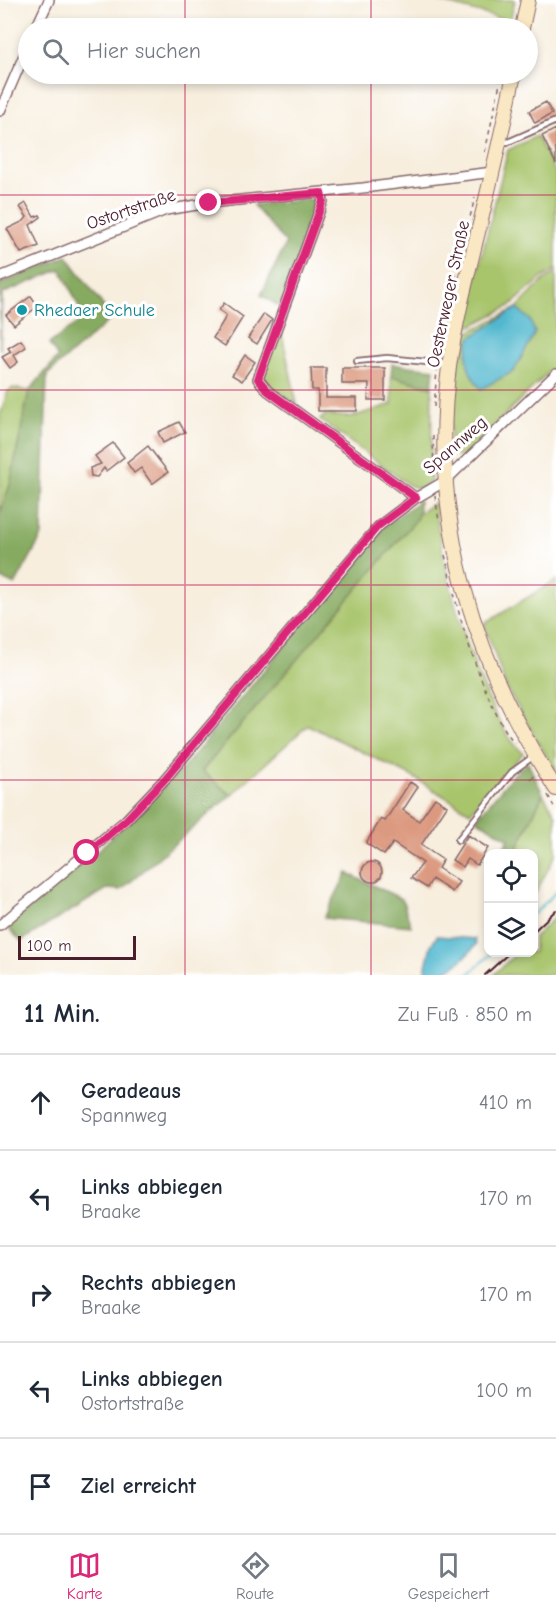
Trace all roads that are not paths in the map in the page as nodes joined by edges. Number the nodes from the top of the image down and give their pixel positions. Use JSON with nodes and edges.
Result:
{"nodes":[{"id":1,"x":49,"y":0,"type":"edge"},
{"id":2,"x":528,"y":0,"type":"edge"},
{"id":3,"x":41,"y":18,"type":"edge"},
{"id":4,"x":524,"y":18,"type":"edge"},
{"id":5,"x":18,"y":69,"type":"edge"},
{"id":6,"x":512,"y":84,"type":"edge"},
{"id":7,"x":0,"y":111,"type":"edge"},
{"id":8,"x":556,"y":121,"type":"edge"},
{"id":9,"x":500,"y":141,"type":"junction"},
{"id":10,"x":493,"y":172,"type":"junction"},
{"id":11,"x":321,"y":193,"type":"junction"},
{"id":12,"x":0,"y":277,"type":"edge"},
{"id":13,"x":357,"y":361,"type":"dead end"},
{"id":14,"x":450,"y":365,"type":"junction"},
{"id":15,"x":556,"y":374,"type":"edge"},
{"id":16,"x":445,"y":481,"type":"junction"},
{"id":17,"x":416,"y":498,"type":"junction"},
{"id":18,"x":535,"y":756,"type":"junction"},
{"id":19,"x":556,"y":789,"type":"edge"},
{"id":20,"x":458,"y":840,"type":"dead end"},
{"id":21,"x":0,"y":925,"type":"edge"}],
"edges":[{"from":1,"to":3,"type":"street"},
{"from":2,"to":4,"type":"street"},
{"from":5,"to":7,"type":"street"},
{"from":6,"to":9,"type":"street","name":"Oesterweger Straße"},
{"from":8,"to":9,"type":"lane"},
{"from":9,"to":10,"type":"street","name":"Oesterweger Straße"},
{"from":10,"to":11,"type":"street","name":"Ostortstraße"},
{"from":10,"to":14,"type":"street","name":"Oesterweger Straße"},
{"from":11,"to":12,"type":"street","name":"Ostortstraße"},
{"from":11,"to":17,"type":"street"},
{"from":13,"to":14,"type":"lane"},
{"from":14,"to":16,"type":"street","name":"Oesterweger Straße"},
{"from":15,"to":16,"type":"street","name":"Spannweg"},
{"from":16,"to":17,"type":"street","name":"Spannweg"},
{"from":16,"to":18,"type":"street","name":"Oesterweger Straße"},
{"from":17,"to":21,"type":"street","name":"Spannweg"},
{"from":18,"to":19,"type":"street","name":"Oesterweger Straße"},
{"from":18,"to":20,"type":"lane"}]}
